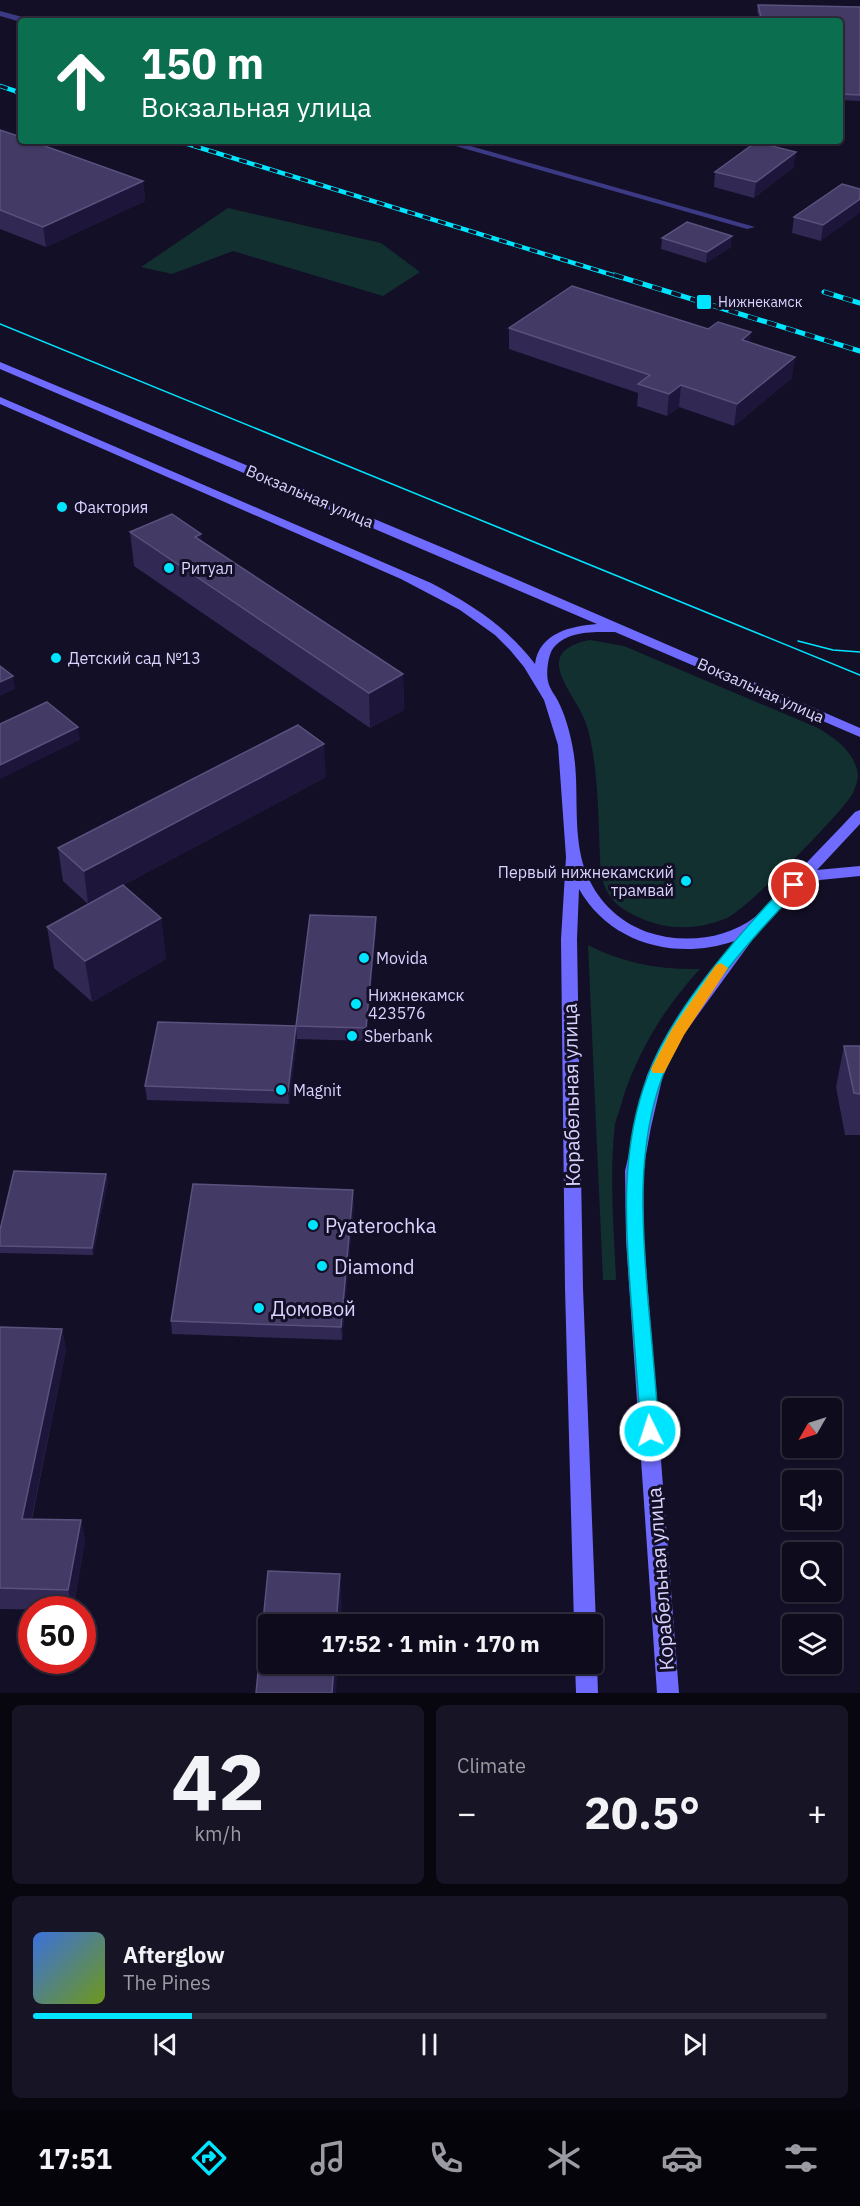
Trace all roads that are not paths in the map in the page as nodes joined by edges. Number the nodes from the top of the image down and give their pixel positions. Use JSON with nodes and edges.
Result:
{"nodes":[{"id":1,"x":0,"y":13,"type":"edge"},
{"id":2,"x":18,"y":18,"type":"edge"},
{"id":3,"x":454,"y":144,"type":"edge"},
{"id":4,"x":750,"y":227,"type":"dead end"},
{"id":5,"x":0,"y":365,"type":"edge"},
{"id":6,"x":0,"y":400,"type":"edge"},
{"id":7,"x":619,"y":628,"type":"junction"},
{"id":8,"x":542,"y":683,"type":"junction"},
{"id":9,"x":837,"y":723,"type":"junction"},
{"id":10,"x":860,"y":734,"type":"edge"},
{"id":11,"x":860,"y":741,"type":"edge"},
{"id":12,"x":860,"y":815,"type":"edge"},
{"id":13,"x":573,"y":853,"type":"junction"},
{"id":14,"x":860,"y":871,"type":"edge"},
{"id":15,"x":794,"y":885,"type":"junction"},
{"id":16,"x":756,"y":924,"type":"junction"},
{"id":17,"x":585,"y":1614,"type":"edge"},
{"id":18,"x":586,"y":1674,"type":"edge"},
{"id":19,"x":587,"y":1693,"type":"edge"},
{"id":20,"x":668,"y":1693,"type":"edge"}],
"edges":[{"from":1,"to":2,"type":"street"},
{"from":3,"to":4,"type":"street"},
{"from":5,"to":7,"type":"main road","name":"Вокзальная улица"},
{"from":6,"to":8,"type":"main road","name":"Вокзальная улица"},
{"from":7,"to":8,"type":"main road","name":"Вокзальная улица"},
{"from":7,"to":9,"type":"main road","name":"Вокзальная улица"},
{"from":8,"to":13,"type":"main road","name":"Вокзальная улица"},
{"from":9,"to":10,"type":"main road","name":"Вокзальная улица"},
{"from":9,"to":11,"type":"main road","name":"Вокзальная улица"},
{"from":12,"to":15,"type":"main road","name":"Вокзальная улица"},
{"from":13,"to":16,"type":"main road","name":"Вокзальная улица"},
{"from":13,"to":17,"type":"main road","name":"Корабельная улица"},
{"from":14,"to":15,"type":"main road","name":"Вокзальная улица"},
{"from":15,"to":16,"type":"main road","name":"Вокзальная улица"},
{"from":16,"to":20,"type":"main road","name":"Корабельная улица"},
{"from":18,"to":19,"type":"main road"}]}
